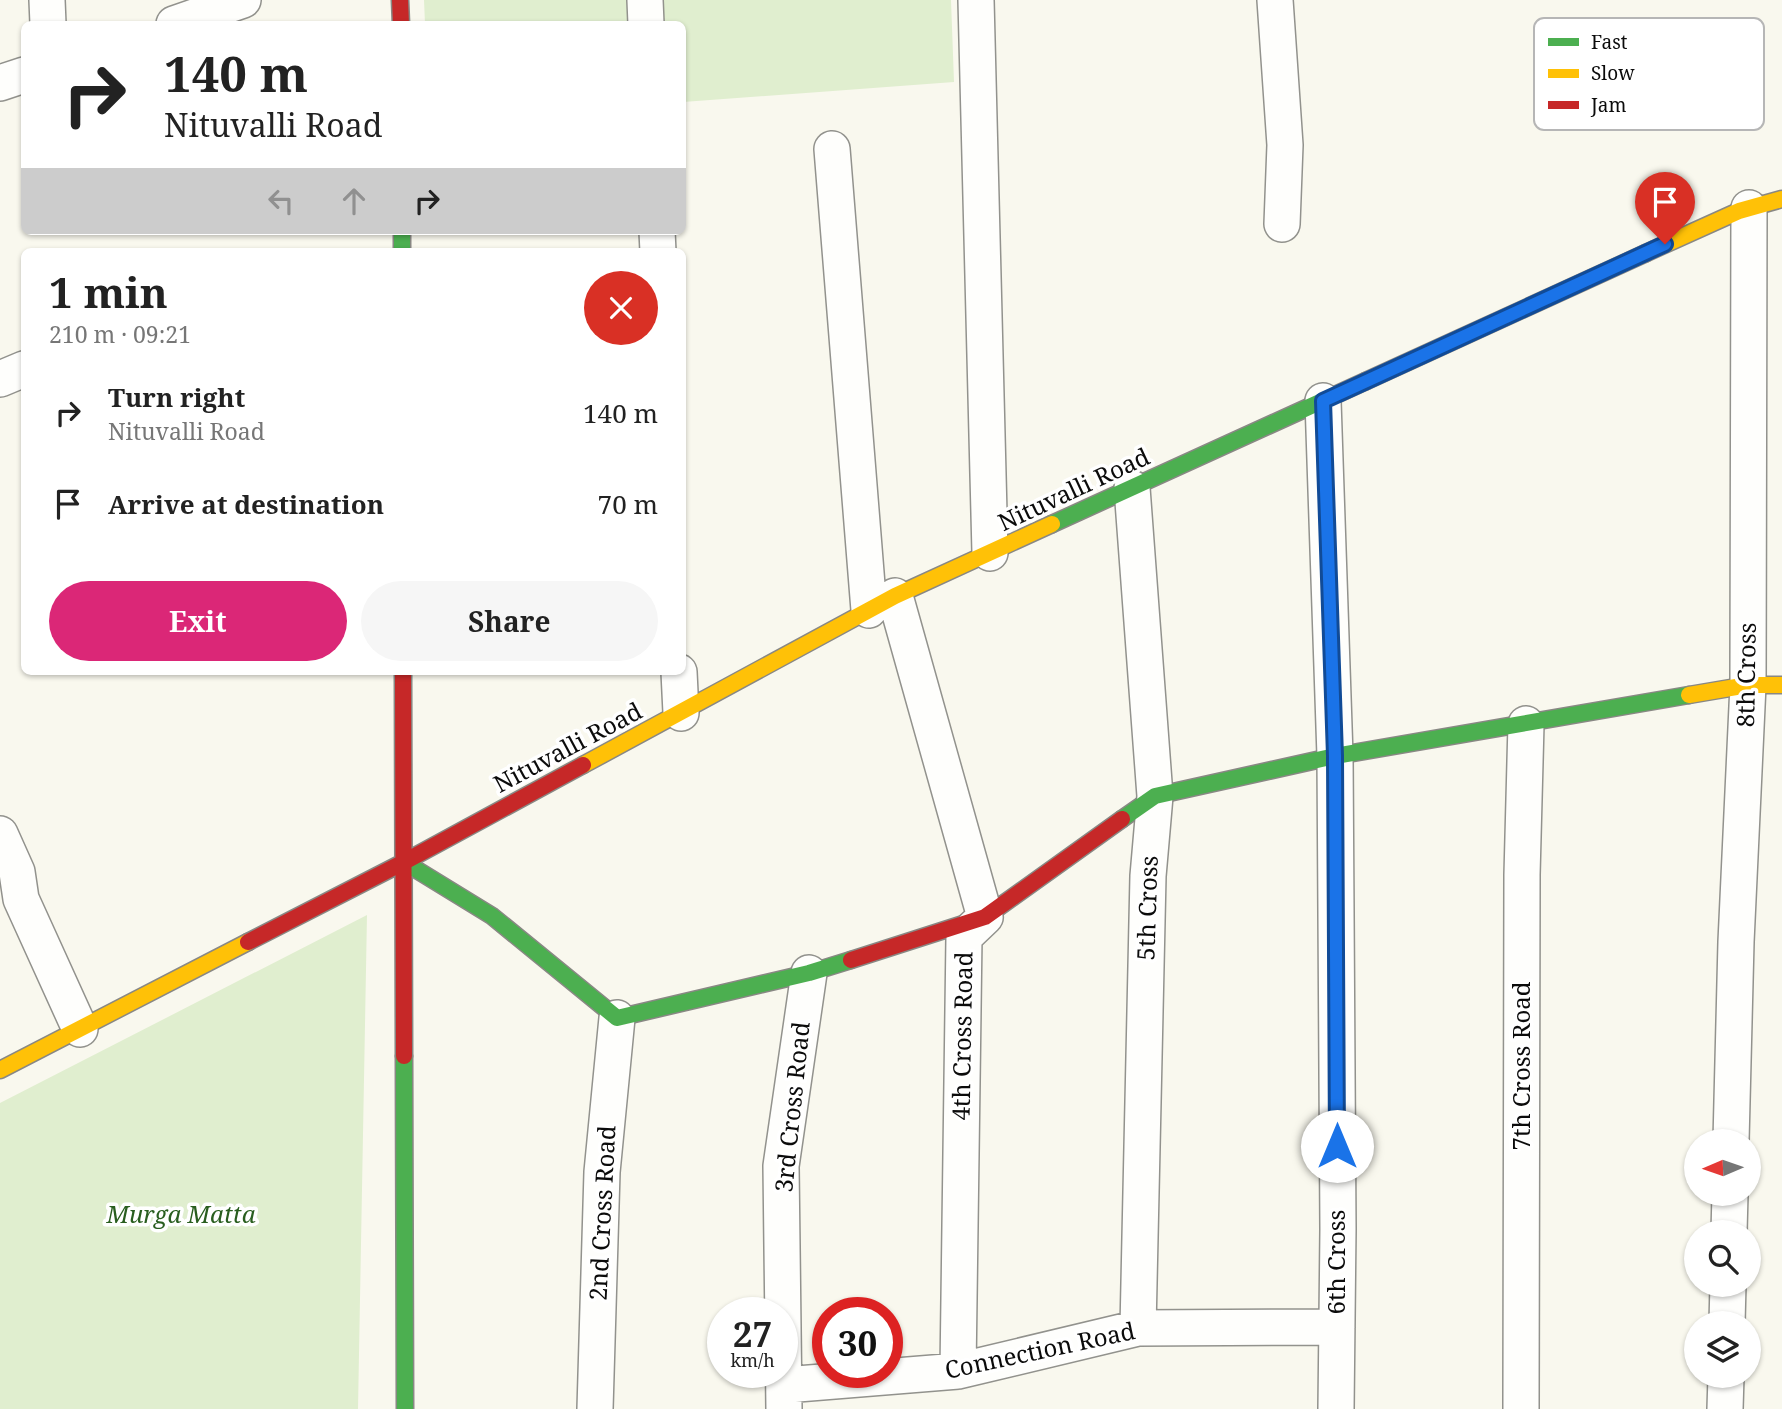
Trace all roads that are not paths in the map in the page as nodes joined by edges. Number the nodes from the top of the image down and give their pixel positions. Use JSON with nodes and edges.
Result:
{"nodes":[{"id":1,"x":47,"y":0,"type":"edge"},
{"id":2,"x":400,"y":0,"type":"edge"},
{"id":3,"x":645,"y":0,"type":"edge"},
{"id":4,"x":976,"y":0,"type":"edge"},
{"id":5,"x":1275,"y":0,"type":"edge"},
{"id":6,"x":240,"y":7,"type":"edge"},
{"id":7,"x":48,"y":21,"type":"edge"},
{"id":8,"x":186,"y":21,"type":"edge"},
{"id":9,"x":401,"y":21,"type":"edge"},
{"id":10,"x":646,"y":21,"type":"edge"},
{"id":11,"x":21,"y":76,"type":"edge"},
{"id":12,"x":0,"y":83,"type":"edge"},
{"id":13,"x":832,"y":149,"type":"dead end"},
{"id":14,"x":1782,"y":199,"type":"edge"},
{"id":15,"x":1749,"y":208,"type":"junction"},
{"id":16,"x":1282,"y":224,"type":"dead end"},
{"id":17,"x":21,"y":370,"type":"edge"},
{"id":18,"x":0,"y":379,"type":"edge"},
{"id":19,"x":1323,"y":401,"type":"junction"},
{"id":20,"x":1132,"y":488,"type":"junction"},
{"id":21,"x":990,"y":553,"type":"junction"},
{"id":22,"x":882,"y":603,"type":"junction"},
{"id":23,"x":404,"y":675,"type":"edge"},
{"id":24,"x":679,"y":675,"type":"edge"},
{"id":25,"x":1765,"y":685,"type":"edge"},
{"id":26,"x":681,"y":713,"type":"junction"},
{"id":27,"x":1526,"y":724,"type":"junction"},
{"id":28,"x":1335,"y":756,"type":"junction"},
{"id":29,"x":1154,"y":796,"type":"junction"},
{"id":30,"x":0,"y":834,"type":"edge"},
{"id":31,"x":404,"y":862,"type":"junction"},
{"id":32,"x":10,"y":904,"type":"edge"},
{"id":33,"x":985,"y":916,"type":"junction"},
{"id":34,"x":809,"y":973,"type":"junction"},
{"id":35,"x":617,"y":1018,"type":"junction"},
{"id":36,"x":80,"y":1029,"type":"junction"},
{"id":37,"x":0,"y":1070,"type":"edge"},
{"id":38,"x":1731,"y":1129,"type":"edge"},
{"id":39,"x":1337,"y":1327,"type":"junction"},
{"id":40,"x":1138,"y":1328,"type":"junction"},
{"id":41,"x":958,"y":1371,"type":"junction"},
{"id":42,"x":1726,"y":1388,"type":"edge"},
{"id":43,"x":785,"y":1397,"type":"edge"},
{"id":44,"x":405,"y":1409,"type":"edge"},
{"id":45,"x":595,"y":1409,"type":"edge"},
{"id":46,"x":1336,"y":1409,"type":"edge"},
{"id":47,"x":1521,"y":1409,"type":"edge"},
{"id":48,"x":1725,"y":1409,"type":"edge"}],
"edges":[{"from":1,"to":7,"type":"street"},
{"from":2,"to":9,"type":"street"},
{"from":3,"to":10,"type":"street"},
{"from":4,"to":21,"type":"street"},
{"from":5,"to":16,"type":"street"},
{"from":6,"to":8,"type":"street"},
{"from":11,"to":12,"type":"street"},
{"from":13,"to":22,"type":"street","name":"4th Cross Road"},
{"from":14,"to":15,"type":"street","name":"Nituvalli Road"},
{"from":15,"to":19,"type":"street","name":"Nituvalli Road"},
{"from":15,"to":25,"type":"street","name":"8th Cross"},
{"from":17,"to":18,"type":"street"},
{"from":19,"to":20,"type":"street","name":"Nituvalli Road"},
{"from":19,"to":28,"type":"street","name":"6th Cross"},
{"from":20,"to":21,"type":"street","name":"Nituvalli Road"},
{"from":20,"to":29,"type":"street","name":"5th Cross"},
{"from":21,"to":22,"type":"street","name":"Nituvalli Road"},
{"from":22,"to":26,"type":"street","name":"Nituvalli Road"},
{"from":22,"to":33,"type":"street","name":"4th Cross Road"},
{"from":23,"to":31,"type":"street"},
{"from":24,"to":26,"type":"street"},
{"from":25,"to":27,"type":"street"},
{"from":25,"to":38,"type":"street","name":"8th Cross"},
{"from":26,"to":31,"type":"street","name":"Nituvalli Road"},
{"from":27,"to":28,"type":"street"},
{"from":27,"to":47,"type":"street","name":"7th Cross Road"},
{"from":28,"to":29,"type":"street"},
{"from":28,"to":39,"type":"street","name":"6th Cross"},
{"from":29,"to":33,"type":"street"},
{"from":29,"to":40,"type":"street","name":"5th Cross"},
{"from":30,"to":32,"type":"street"},
{"from":31,"to":35,"type":"street"},
{"from":31,"to":36,"type":"street","name":"Nituvalli Road"},
{"from":31,"to":44,"type":"street"},
{"from":32,"to":36,"type":"street"},
{"from":33,"to":34,"type":"street"},
{"from":33,"to":41,"type":"street","name":"4th Cross Road"},
{"from":34,"to":35,"type":"street"},
{"from":34,"to":43,"type":"street","name":"3rd Cross Road"},
{"from":35,"to":45,"type":"street","name":"2nd Cross Road"},
{"from":36,"to":37,"type":"street","name":"Nituvalli Road"},
{"from":39,"to":40,"type":"street","name":"Connection Road"},
{"from":39,"to":46,"type":"street","name":"6th Cross"},
{"from":40,"to":41,"type":"street","name":"Connection Road"},
{"from":41,"to":43,"type":"street","name":"Connection Road"},
{"from":42,"to":48,"type":"street"}]}
